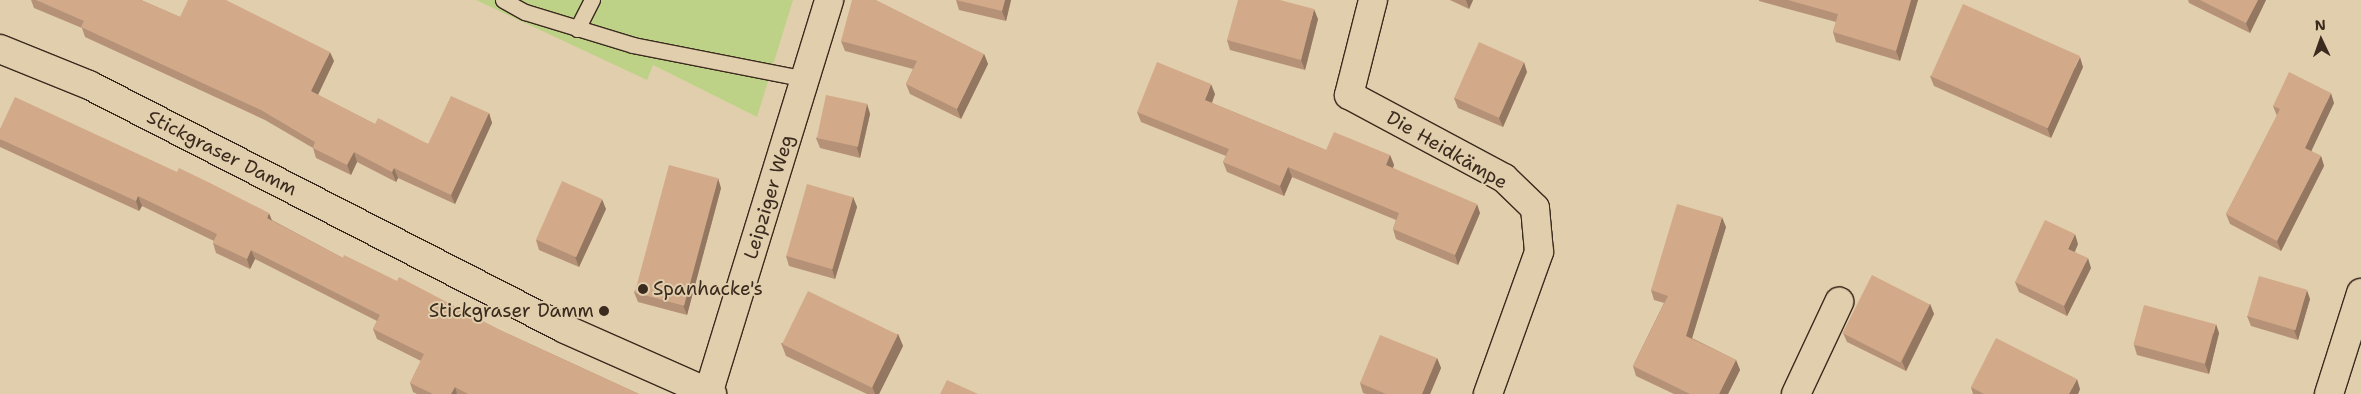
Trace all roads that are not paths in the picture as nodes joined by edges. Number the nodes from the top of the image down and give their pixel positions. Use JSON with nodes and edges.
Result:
{"nodes":[{"id":1,"x":503,"y":0,"type":"edge"},
{"id":2,"x":592,"y":0,"type":"edge"},
{"id":3,"x":829,"y":0,"type":"edge"},
{"id":4,"x":1373,"y":0,"type":"edge"},
{"id":5,"x":577,"y":29,"type":"junction"},
{"id":6,"x":0,"y":49,"type":"edge"},
{"id":7,"x":806,"y":79,"type":"junction"},
{"id":8,"x":2361,"y":293,"type":"edge"},
{"id":9,"x":1838,"y":302,"type":"dead end"},
{"id":10,"x":709,"y":394,"type":"edge"},
{"id":11,"x":1488,"y":394,"type":"edge"},
{"id":12,"x":1796,"y":394,"type":"edge"},
{"id":13,"x":2330,"y":394,"type":"edge"}],
"edges":[{"from":1,"to":5,"type":"lane"},
{"from":2,"to":5,"type":"lane"},
{"from":3,"to":7,"type":"street","name":"Leipziger Weg"},
{"from":4,"to":11,"type":"street","name":"Die Heidkämpe"},
{"from":5,"to":7,"type":"lane"},
{"from":6,"to":10,"type":"street","name":"Stickgraser Damm"},
{"from":7,"to":10,"type":"street","name":"Leipziger Weg"},
{"from":8,"to":13,"type":"street"},
{"from":9,"to":12,"type":"street"}]}
